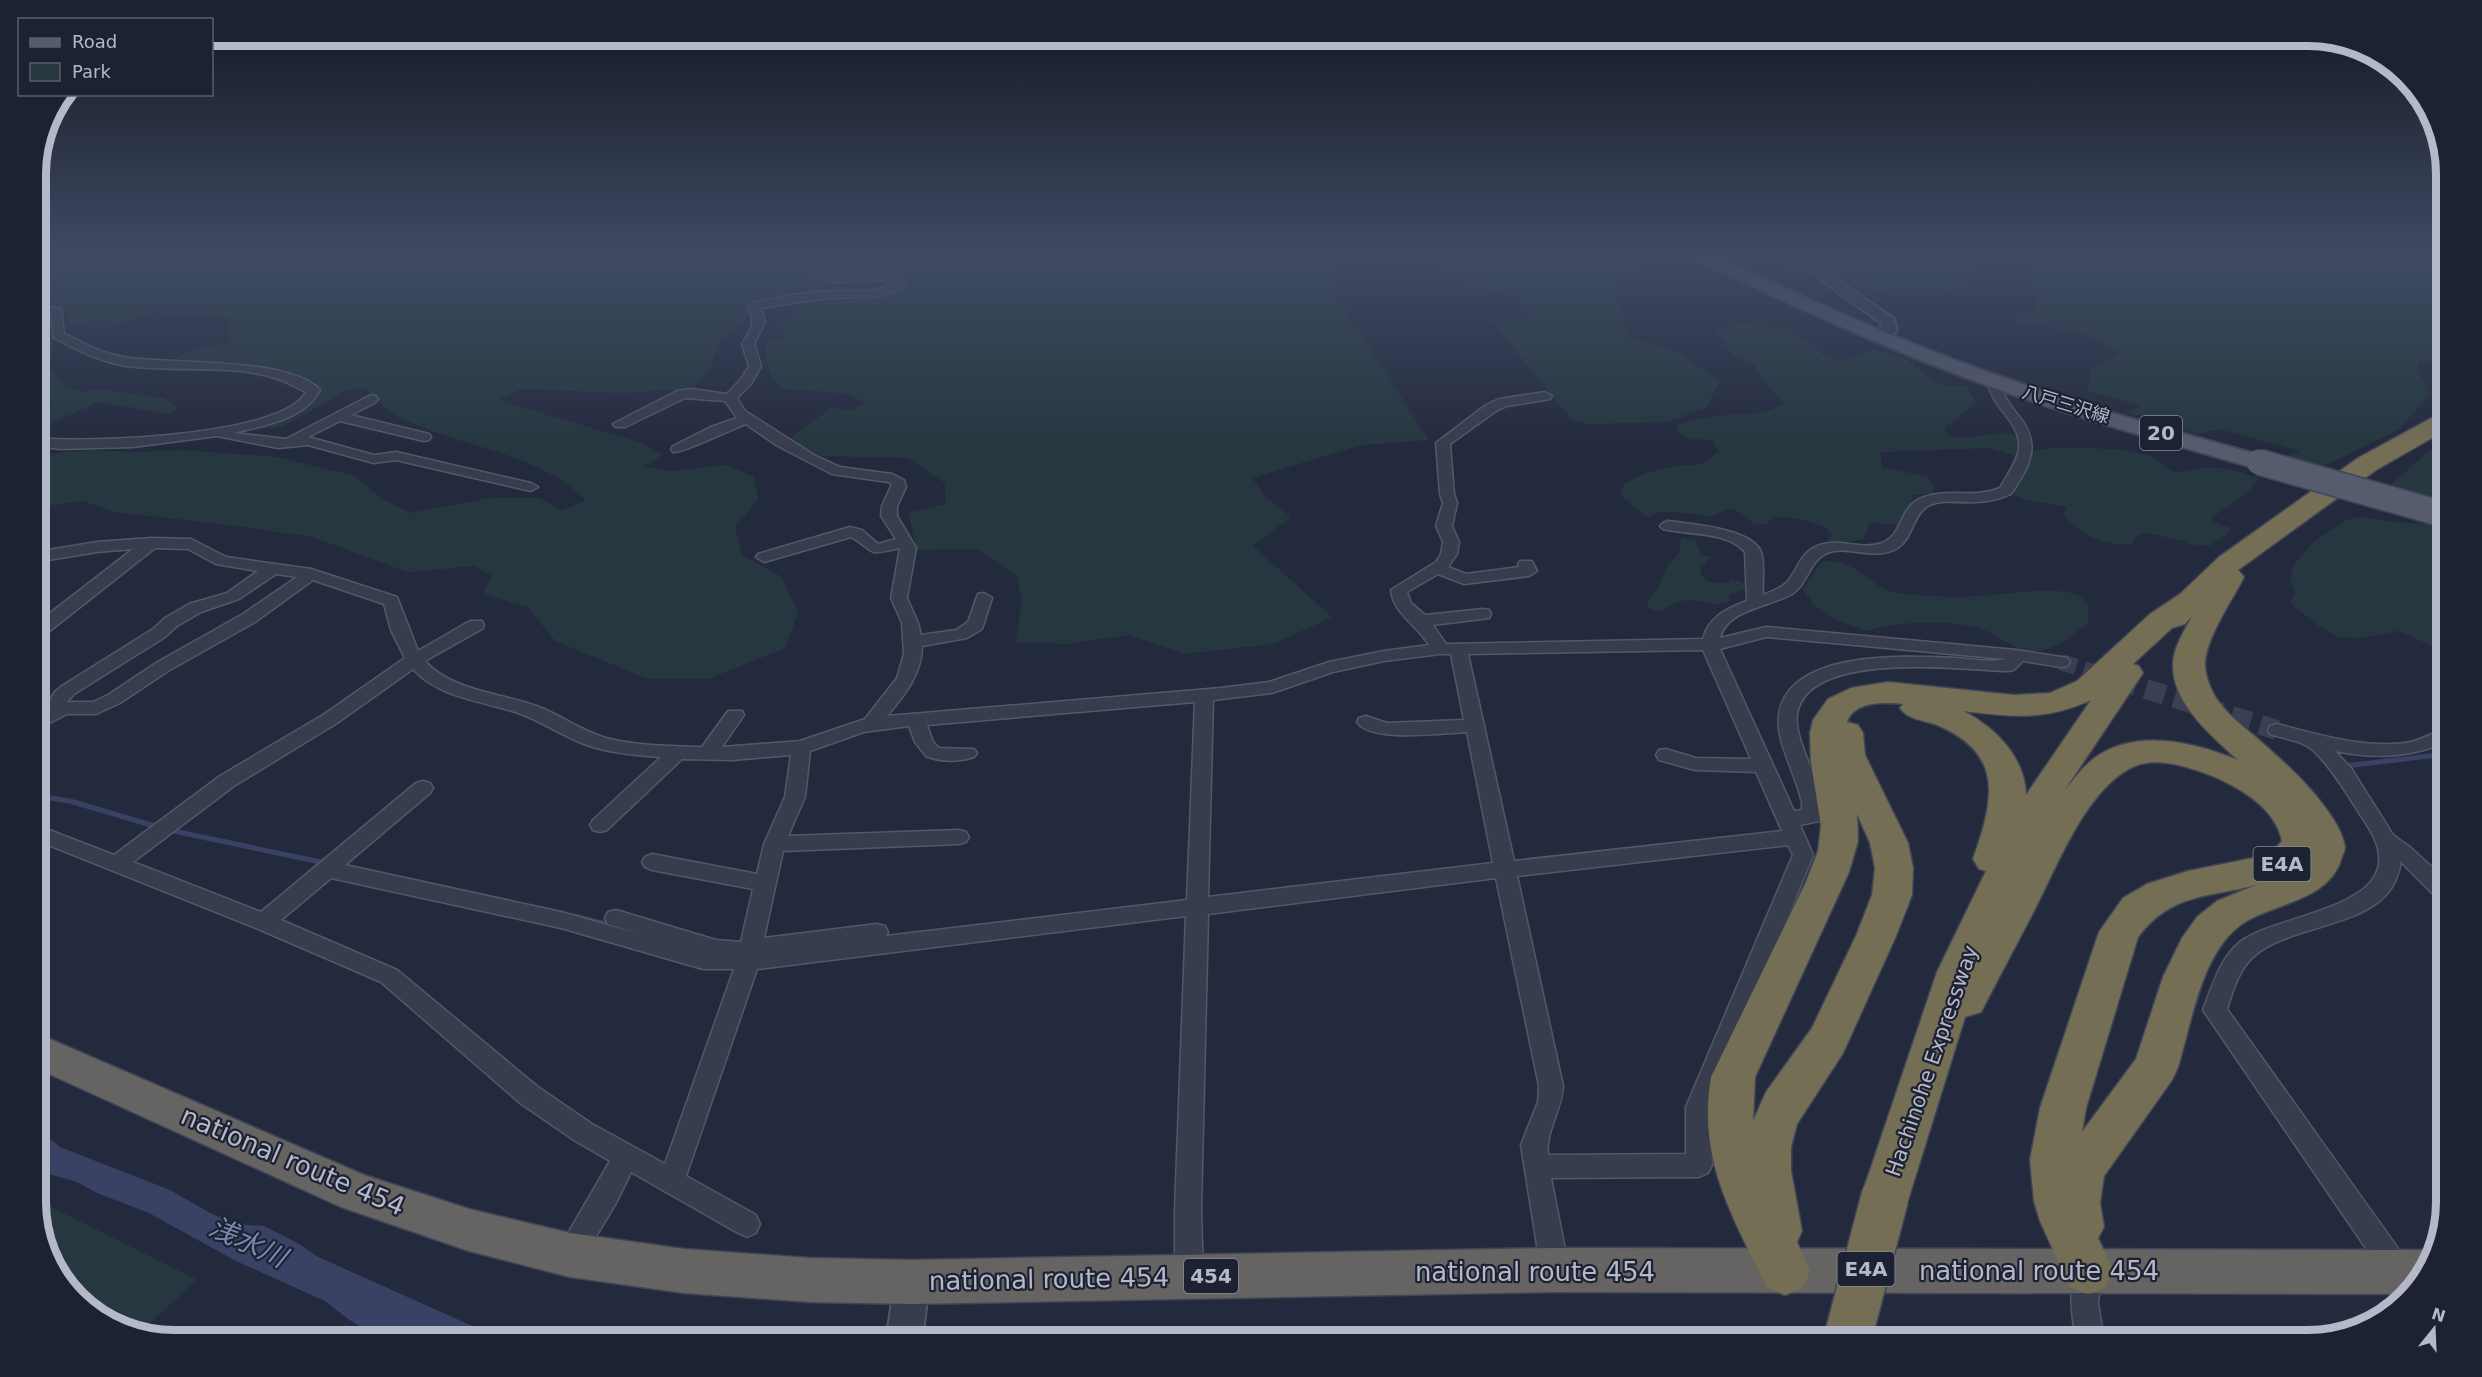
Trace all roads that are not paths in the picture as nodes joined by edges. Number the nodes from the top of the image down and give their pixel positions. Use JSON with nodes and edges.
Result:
{"nodes":[{"id":1,"x":57,"y":319,"type":"edge"},
{"id":2,"x":760,"y":319,"type":"edge"},
{"id":3,"x":1842,"y":319,"type":"edge"},
{"id":4,"x":1885,"y":319,"type":"edge"},
{"id":5,"x":1877,"y":335,"type":"junction"},
{"id":6,"x":1994,"y":381,"type":"junction"},
{"id":7,"x":1545,"y":396,"type":"dead end"},
{"id":8,"x":730,"y":398,"type":"junction"},
{"id":9,"x":370,"y":399,"type":"dead end"},
{"id":10,"x":338,"y":416,"type":"junction"},
{"id":11,"x":748,"y":419,"type":"junction"},
{"id":12,"x":620,"y":424,"type":"dead end"},
{"id":13,"x":2435,"y":426,"type":"edge"},
{"id":14,"x":216,"y":433,"type":"junction"},
{"id":15,"x":288,"y":442,"type":"junction"},
{"id":16,"x":47,"y":444,"type":"edge"},
{"id":17,"x":678,"y":449,"type":"dead end"},
{"id":18,"x":384,"y":459,"type":"junction"},
{"id":19,"x":531,"y":487,"type":"dead end"},
{"id":20,"x":2435,"y":512,"type":"edge"},
{"id":21,"x":2282,"y":525,"type":"junction"},
{"id":22,"x":1668,"y":526,"type":"dead end"},
{"id":23,"x":906,"y":542,"type":"junction"},
{"id":24,"x":151,"y":543,"type":"junction"},
{"id":25,"x":47,"y":555,"type":"edge"},
{"id":26,"x":764,"y":557,"type":"dead end"},
{"id":27,"x":1526,"y":564,"type":"dead end"},
{"id":28,"x":273,"y":568,"type":"junction"},
{"id":29,"x":1436,"y":568,"type":"junction"},
{"id":30,"x":311,"y":574,"type":"junction"},
{"id":31,"x":2229,"y":577,"type":"junction"},
{"id":32,"x":984,"y":598,"type":"dead end"},
{"id":33,"x":2188,"y":601,"type":"junction"},
{"id":34,"x":1755,"y":603,"type":"junction"},
{"id":35,"x":1483,"y":614,"type":"dead end"},
{"id":36,"x":1420,"y":621,"type":"junction"},
{"id":37,"x":47,"y":624,"type":"edge"},
{"id":38,"x":476,"y":625,"type":"dead end"},
{"id":39,"x":913,"y":642,"type":"junction"},
{"id":40,"x":1710,"y":646,"type":"junction"},
{"id":41,"x":1449,"y":648,"type":"junction"},
{"id":42,"x":2016,"y":655,"type":"junction"},
{"id":43,"x":414,"y":660,"type":"junction"},
{"id":44,"x":2061,"y":662,"type":"tunnel mouth"},
{"id":45,"x":1204,"y":696,"type":"junction"},
{"id":46,"x":63,"y":708,"type":"junction"},
{"id":47,"x":735,"y":715,"type":"dead end"},
{"id":48,"x":47,"y":717,"type":"edge"},
{"id":49,"x":917,"y":721,"type":"junction"},
{"id":50,"x":1366,"y":722,"type":"dead end"},
{"id":51,"x":871,"y":724,"type":"junction"},
{"id":52,"x":1476,"y":726,"type":"junction"},
{"id":53,"x":2277,"y":730,"type":"tunnel mouth"},
{"id":54,"x":2436,"y":739,"type":"edge"},
{"id":55,"x":2315,"y":742,"type":"junction"},
{"id":56,"x":801,"y":747,"type":"junction"},
{"id":57,"x":679,"y":751,"type":"junction"},
{"id":58,"x":708,"y":752,"type":"junction"},
{"id":59,"x":967,"y":753,"type":"dead end"},
{"id":60,"x":1666,"y":755,"type":"dead end"},
{"id":61,"x":1765,"y":765,"type":"junction"},
{"id":62,"x":423,"y":788,"type":"dead end"},
{"id":63,"x":600,"y":825,"type":"dead end"},
{"id":64,"x":1792,"y":828,"type":"junction"},
{"id":65,"x":47,"y":836,"type":"edge"},
{"id":66,"x":959,"y":837,"type":"dead end"},
{"id":67,"x":2386,"y":840,"type":"junction"},
{"id":68,"x":774,"y":844,"type":"junction"},
{"id":69,"x":652,"y":861,"type":"dead end"},
{"id":70,"x":116,"y":864,"type":"junction"},
{"id":71,"x":326,"y":869,"type":"junction"},
{"id":72,"x":1505,"y":869,"type":"junction"},
{"id":73,"x":765,"y":882,"type":"junction"},
{"id":74,"x":2436,"y":883,"type":"edge"},
{"id":75,"x":1197,"y":908,"type":"junction"},
{"id":76,"x":616,"y":918,"type":"dead end"},
{"id":77,"x":264,"y":922,"type":"junction"},
{"id":78,"x":877,"y":932,"type":"dead end"},
{"id":79,"x":749,"y":955,"type":"junction"},
{"id":80,"x":1962,"y":986,"type":"junction"},
{"id":81,"x":47,"y":1055,"type":"edge"},
{"id":82,"x":626,"y":1156,"type":"junction"},
{"id":83,"x":1536,"y":1167,"type":"junction"},
{"id":84,"x":672,"y":1180,"type":"junction"},
{"id":85,"x":1895,"y":1200,"type":"junction"},
{"id":86,"x":747,"y":1224,"type":"dead end"},
{"id":87,"x":570,"y":1255,"type":"junction"},
{"id":88,"x":1555,"y":1270,"type":"junction"},
{"id":89,"x":2088,"y":1270,"type":"junction"},
{"id":90,"x":1785,"y":1271,"type":"junction"},
{"id":91,"x":2412,"y":1272,"type":"edge"},
{"id":92,"x":1189,"y":1277,"type":"junction"},
{"id":93,"x":912,"y":1282,"type":"junction"},
{"id":94,"x":905,"y":1330,"type":"edge"},
{"id":95,"x":1851,"y":1330,"type":"edge"},
{"id":96,"x":1870,"y":1330,"type":"edge"},
{"id":97,"x":2088,"y":1330,"type":"edge"}],
"edges":[{"from":1,"to":14,"type":"street"},
{"from":2,"to":8,"type":"street"},
{"from":3,"to":5,"type":"main road","name":"八戸三沢線","number":"20"},
{"from":4,"to":5,"type":"street"},
{"from":5,"to":6,"type":"main road","name":"八戸三沢線","number":"20"},
{"from":6,"to":20,"type":"main road","name":"八戸三沢線","number":"20","bridge":true},
{"from":6,"to":34,"type":"street"},
{"from":7,"to":29,"type":"street"},
{"from":8,"to":11,"type":"street"},
{"from":8,"to":12,"type":"street"},
{"from":9,"to":10,"type":"street"},
{"from":10,"to":15,"type":"street"},
{"from":10,"to":18,"type":"street"},
{"from":11,"to":17,"type":"street"},
{"from":11,"to":23,"type":"street"},
{"from":13,"to":21,"type":"highway","name":"Hachinohe Expressway","number":"E4A"},
{"from":14,"to":15,"type":"street"},
{"from":14,"to":16,"type":"street"},
{"from":15,"to":18,"type":"street"},
{"from":18,"to":19,"type":"street"},
{"from":21,"to":31,"type":"highway","name":"Hachinohe Expressway","number":"E4A"},
{"from":21,"to":33,"type":"highway","name":"Hachinohe Expressway","number":"E4A"},
{"from":22,"to":34,"type":"street"},
{"from":23,"to":26,"type":"street"},
{"from":23,"to":39,"type":"street"},
{"from":24,"to":25,"type":"street"},
{"from":24,"to":28,"type":"street"},
{"from":24,"to":37,"type":"street"},
{"from":27,"to":29,"type":"street"},
{"from":28,"to":30,"type":"street"},
{"from":28,"to":46,"type":"street"},
{"from":29,"to":36,"type":"street"},
{"from":30,"to":43,"type":"street"},
{"from":30,"to":46,"type":"street"},
{"from":31,"to":80,"type":"highway","name":"Hachinohe Expressway","number":"E4A"},
{"from":31,"to":89,"type":"highway","number":"E4A"},
{"from":32,"to":39,"type":"street"},
{"from":33,"to":80,"type":"highway","name":"Hachinohe Expressway","number":"E4A"},
{"from":33,"to":90,"type":"highway","number":"E4A"},
{"from":34,"to":40,"type":"street"},
{"from":35,"to":36,"type":"street"},
{"from":36,"to":41,"type":"street"},
{"from":38,"to":43,"type":"street"},
{"from":39,"to":51,"type":"street"},
{"from":40,"to":41,"type":"street"},
{"from":40,"to":42,"type":"street"},
{"from":40,"to":61,"type":"street"},
{"from":41,"to":45,"type":"street"},
{"from":41,"to":52,"type":"street"},
{"from":42,"to":44,"type":"street"},
{"from":42,"to":64,"type":"street"},
{"from":43,"to":57,"type":"street"},
{"from":43,"to":70,"type":"street"},
{"from":45,"to":49,"type":"street"},
{"from":45,"to":75,"type":"street"},
{"from":46,"to":48,"type":"street"},
{"from":47,"to":58,"type":"street"},
{"from":49,"to":51,"type":"street"},
{"from":49,"to":59,"type":"street"},
{"from":50,"to":52,"type":"street"},
{"from":51,"to":56,"type":"street"},
{"from":52,"to":72,"type":"street"},
{"from":53,"to":55,"type":"street"},
{"from":54,"to":55,"type":"street"},
{"from":55,"to":67,"type":"street"},
{"from":56,"to":58,"type":"street"},
{"from":56,"to":68,"type":"street"},
{"from":57,"to":58,"type":"street"},
{"from":57,"to":63,"type":"street"},
{"from":60,"to":61,"type":"street"},
{"from":61,"to":64,"type":"street"},
{"from":62,"to":71,"type":"street"},
{"from":64,"to":72,"type":"street"},
{"from":64,"to":83,"type":"street"},
{"from":65,"to":70,"type":"street"},
{"from":66,"to":68,"type":"street"},
{"from":67,"to":74,"type":"street"},
{"from":67,"to":91,"type":"street"},
{"from":68,"to":73,"type":"street"},
{"from":69,"to":73,"type":"street"},
{"from":70,"to":77,"type":"street"},
{"from":71,"to":77,"type":"street"},
{"from":71,"to":79,"type":"street"},
{"from":72,"to":75,"type":"street"},
{"from":72,"to":83,"type":"street"},
{"from":73,"to":79,"type":"street"},
{"from":75,"to":79,"type":"street"},
{"from":75,"to":92,"type":"street"},
{"from":76,"to":79,"type":"street"},
{"from":77,"to":82,"type":"street"},
{"from":78,"to":79,"type":"street"},
{"from":79,"to":84,"type":"street"},
{"from":80,"to":85,"type":"highway","name":"Hachinohe Expressway","number":"E4A"},
{"from":80,"to":89,"type":"highway","number":"E4A"},
{"from":80,"to":90,"type":"highway","number":"E4A"},
{"from":81,"to":87,"type":"highway","name":"national route 454","number":"454"},
{"from":82,"to":84,"type":"street"},
{"from":82,"to":87,"type":"street"},
{"from":83,"to":88,"type":"street"},
{"from":84,"to":86,"type":"street"},
{"from":85,"to":95,"type":"highway","name":"Hachinohe Expressway","number":"E4A","bridge":true},
{"from":85,"to":96,"type":"highway","name":"Hachinohe Expressway","number":"E4A"},
{"from":87,"to":93,"type":"highway","name":"national route 454","number":"454"},
{"from":88,"to":90,"type":"highway","name":"national route 454","number":"454"},
{"from":88,"to":92,"type":"highway","name":"national route 454","number":"454"},
{"from":89,"to":90,"type":"highway","name":"national route 454","number":"454"},
{"from":89,"to":91,"type":"highway","name":"national route 454","number":"454"},
{"from":89,"to":97,"type":"street"},
{"from":92,"to":93,"type":"highway","name":"national route 454","number":"454"},
{"from":93,"to":94,"type":"street"}]}
